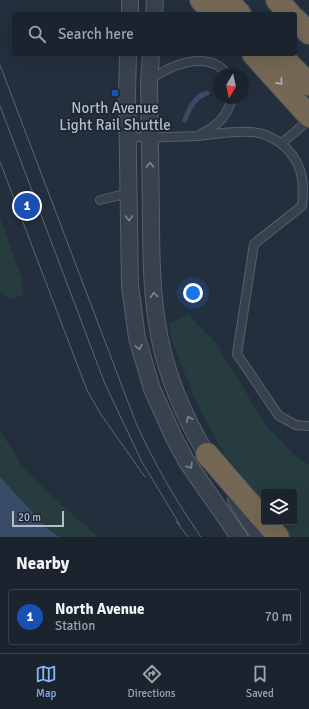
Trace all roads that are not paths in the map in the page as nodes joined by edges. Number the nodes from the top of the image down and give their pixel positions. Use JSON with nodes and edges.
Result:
{"nodes":[{"id":1,"x":130,"y":0,"type":"edge"},
{"id":2,"x":155,"y":0,"type":"edge"},
{"id":3,"x":201,"y":0,"type":"edge"},
{"id":4,"x":227,"y":0,"type":"edge"},
{"id":5,"x":277,"y":0,"type":"edge"},
{"id":6,"x":130,"y":12,"type":"edge"},
{"id":7,"x":154,"y":12,"type":"edge"},
{"id":8,"x":212,"y":12,"type":"edge"},
{"id":9,"x":238,"y":12,"type":"edge"},
{"id":10,"x":288,"y":12,"type":"edge"},
{"id":11,"x":297,"y":19,"type":"edge"},
{"id":12,"x":309,"y":20,"type":"edge"},
{"id":13,"x":297,"y":21,"type":"edge"},
{"id":14,"x":309,"y":33,"type":"edge"},
{"id":15,"x":128,"y":56,"type":"edge"},
{"id":16,"x":151,"y":56,"type":"edge"},
{"id":17,"x":255,"y":56,"type":"edge"},
{"id":18,"x":281,"y":56,"type":"edge"},
{"id":19,"x":207,"y":58,"type":"edge"},
{"id":20,"x":220,"y":68,"type":"edge"},
{"id":21,"x":150,"y":81,"type":"junction"},
{"id":22,"x":309,"y":84,"type":"edge"},
{"id":23,"x":230,"y":104,"type":"edge"},
{"id":24,"x":309,"y":116,"type":"edge"},
{"id":25,"x":309,"y":120,"type":"edge"},
{"id":26,"x":197,"y":136,"type":"junction"},
{"id":27,"x":128,"y":137,"type":"junction"},
{"id":28,"x":150,"y":138,"type":"junction"},
{"id":29,"x":282,"y":143,"type":"junction"},
{"id":30,"x":129,"y":194,"type":"junction"},
{"id":31,"x":100,"y":200,"type":"dead end"},
{"id":32,"x":305,"y":207,"type":"edge"},
{"id":33,"x":309,"y":426,"type":"edge"},
{"id":34,"x":207,"y":454,"type":"junction"},
{"id":35,"x":261,"y":516,"type":"edge"},
{"id":36,"x":268,"y":525,"type":"edge"},
{"id":37,"x":239,"y":537,"type":"edge"},
{"id":38,"x":260,"y":537,"type":"edge"},
{"id":39,"x":278,"y":537,"type":"edge"}],
"edges":[{"from":1,"to":6,"type":"street"},
{"from":2,"to":7,"type":"street"},
{"from":3,"to":8,"type":"highway"},
{"from":4,"to":9,"type":"highway"},
{"from":5,"to":10,"type":"highway"},
{"from":11,"to":12,"type":"lane"},
{"from":13,"to":14,"type":"highway"},
{"from":15,"to":27,"type":"street"},
{"from":16,"to":21,"type":"street"},
{"from":17,"to":24,"type":"highway","one_way":true},
{"from":18,"to":22,"type":"highway"},
{"from":19,"to":20,"type":"lane"},
{"from":19,"to":21,"type":"lane"},
{"from":21,"to":28,"type":"street"},
{"from":23,"to":26,"type":"lane"},
{"from":25,"to":29,"type":"lane"},
{"from":26,"to":28,"type":"lane"},
{"from":26,"to":29,"type":"lane"},
{"from":27,"to":28,"type":"lane"},
{"from":27,"to":30,"type":"street"},
{"from":34,"to":28,"type":"street","one_way":true},
{"from":29,"to":32,"type":"lane"},
{"from":30,"to":31,"type":"lane"},
{"from":30,"to":37,"type":"street","one_way":true},
{"from":32,"to":33,"type":"lane"},
{"from":34,"to":35,"type":"highway"},
{"from":34,"to":38,"type":"street"},
{"from":36,"to":39,"type":"highway"}]}
